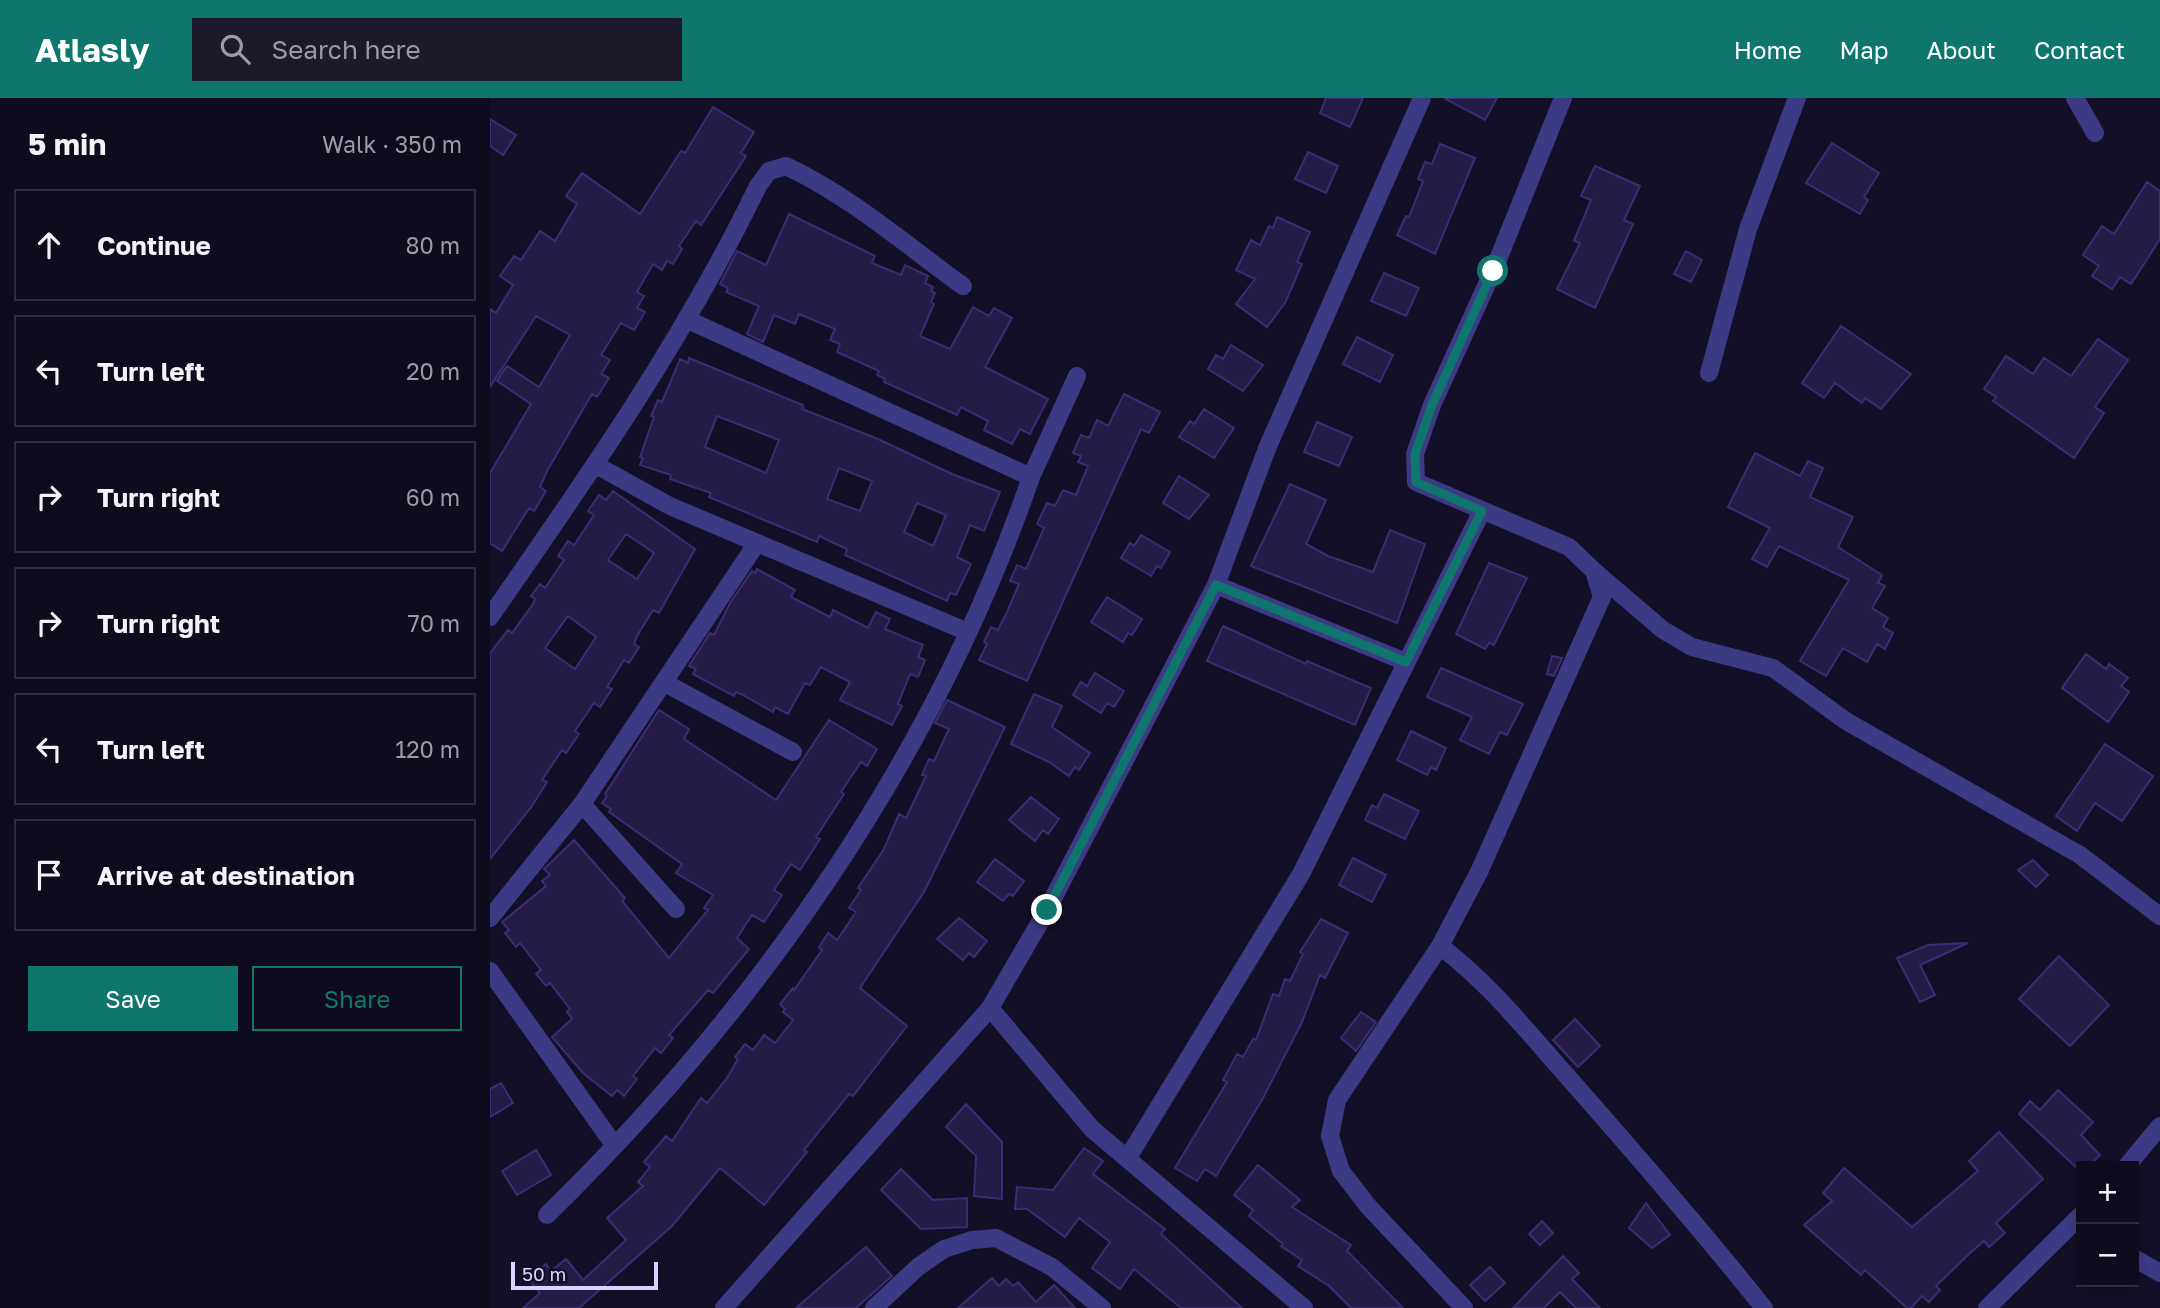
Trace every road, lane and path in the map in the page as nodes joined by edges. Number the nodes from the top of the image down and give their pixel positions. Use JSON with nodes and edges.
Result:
{"nodes":[{"id":1,"x":1422,"y":98,"type":"edge"},
{"id":2,"x":1563,"y":98,"type":"edge"},
{"id":3,"x":1797,"y":98,"type":"edge"},
{"id":4,"x":2075,"y":98,"type":"edge"},
{"id":5,"x":2095,"y":133,"type":"dead end"},
{"id":6,"x":963,"y":286,"type":"dead end"},
{"id":7,"x":686,"y":319,"type":"junction"},
{"id":8,"x":1709,"y":373,"type":"dead end"},
{"id":9,"x":1077,"y":376,"type":"dead end"},
{"id":10,"x":596,"y":465,"type":"junction"},
{"id":11,"x":1031,"y":477,"type":"junction"},
{"id":12,"x":1482,"y":511,"type":"junction"},
{"id":13,"x":757,"y":543,"type":"junction"},
{"id":14,"x":1594,"y":571,"type":"junction"},
{"id":15,"x":1216,"y":585,"type":"junction"},
{"id":16,"x":490,"y":617,"type":"edge"},
{"id":17,"x":968,"y":632,"type":"junction"},
{"id":18,"x":1406,"y":662,"type":"junction"},
{"id":19,"x":665,"y":683,"type":"junction"},
{"id":20,"x":793,"y":752,"type":"dead end"},
{"id":21,"x":582,"y":804,"type":"junction"},
{"id":22,"x":676,"y":909,"type":"dead end"},
{"id":23,"x":2160,"y":916,"type":"edge"},
{"id":24,"x":490,"y":918,"type":"edge"},
{"id":25,"x":1440,"y":946,"type":"junction"},
{"id":26,"x":490,"y":971,"type":"edge"},
{"id":27,"x":990,"y":1008,"type":"junction"},
{"id":28,"x":2160,"y":1126,"type":"edge"},
{"id":29,"x":615,"y":1146,"type":"junction"},
{"id":30,"x":1127,"y":1159,"type":"junction"},
{"id":31,"x":2131,"y":1161,"type":"edge"},
{"id":32,"x":547,"y":1215,"type":"dead end"},
{"id":33,"x":2077,"y":1224,"type":"edge"},
{"id":34,"x":2139,"y":1261,"type":"edge"},
{"id":35,"x":2160,"y":1273,"type":"edge"},
{"id":36,"x":724,"y":1308,"type":"edge"},
{"id":37,"x":874,"y":1308,"type":"edge"},
{"id":38,"x":1102,"y":1308,"type":"edge"},
{"id":39,"x":1304,"y":1308,"type":"edge"},
{"id":40,"x":1464,"y":1308,"type":"edge"},
{"id":41,"x":1764,"y":1308,"type":"edge"},
{"id":42,"x":1987,"y":1308,"type":"edge"}],
"edges":[{"from":1,"to":15,"type":"street"},
{"from":2,"to":12,"type":"street"},
{"from":3,"to":8,"type":"street"},
{"from":4,"to":5,"type":"street"},
{"from":6,"to":7,"type":"street"},
{"from":7,"to":10,"type":"street"},
{"from":7,"to":11,"type":"street"},
{"from":9,"to":11,"type":"street"},
{"from":10,"to":13,"type":"street"},
{"from":10,"to":16,"type":"street"},
{"from":11,"to":17,"type":"street"},
{"from":12,"to":14,"type":"street"},
{"from":12,"to":18,"type":"street"},
{"from":13,"to":17,"type":"street"},
{"from":13,"to":19,"type":"street"},
{"from":14,"to":23,"type":"street"},
{"from":14,"to":25,"type":"street"},
{"from":15,"to":18,"type":"street"},
{"from":15,"to":27,"type":"street"},
{"from":17,"to":29,"type":"street"},
{"from":18,"to":30,"type":"street"},
{"from":19,"to":20,"type":"street"},
{"from":19,"to":21,"type":"street"},
{"from":21,"to":22,"type":"street"},
{"from":21,"to":24,"type":"street"},
{"from":25,"to":40,"type":"street"},
{"from":25,"to":41,"type":"street"},
{"from":26,"to":29,"type":"street"},
{"from":27,"to":30,"type":"street"},
{"from":27,"to":36,"type":"street"},
{"from":28,"to":31,"type":"street"},
{"from":29,"to":32,"type":"street"},
{"from":30,"to":39,"type":"street"},
{"from":33,"to":42,"type":"street"},
{"from":34,"to":35,"type":"street"},
{"from":37,"to":38,"type":"street"}]}
